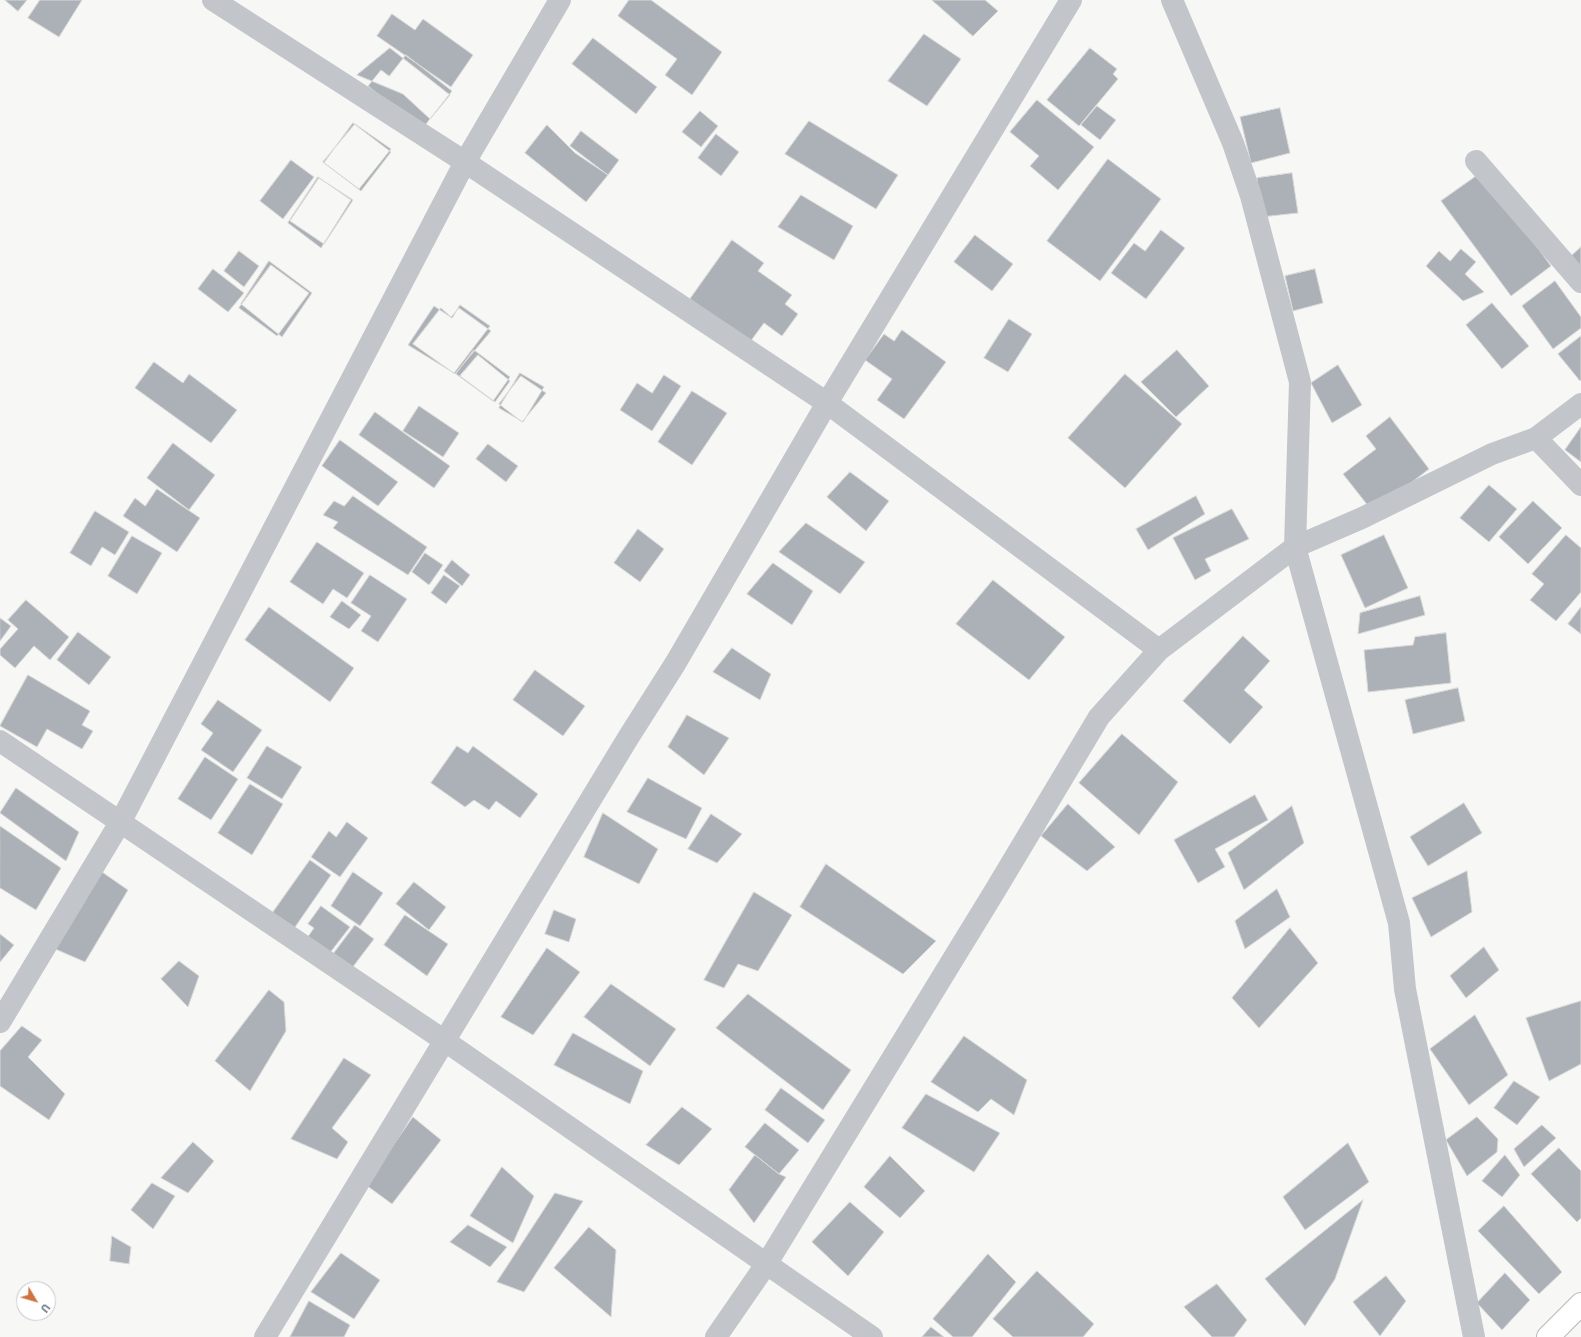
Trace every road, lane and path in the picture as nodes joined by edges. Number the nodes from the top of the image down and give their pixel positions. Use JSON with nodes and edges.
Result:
{"nodes":[{"id":1,"x":213,"y":0,"type":"edge"},
{"id":2,"x":560,"y":0,"type":"edge"},
{"id":3,"x":1071,"y":0,"type":"edge"},
{"id":4,"x":1172,"y":0,"type":"edge"},
{"id":5,"x":1476,"y":161,"type":"dead end"},
{"id":6,"x":465,"y":162,"type":"junction"},
{"id":7,"x":1581,"y":282,"type":"edge"},
{"id":8,"x":827,"y":403,"type":"junction"},
{"id":9,"x":1581,"y":404,"type":"edge"},
{"id":10,"x":1536,"y":438,"type":"junction"},
{"id":11,"x":1581,"y":485,"type":"edge"},
{"id":12,"x":1295,"y":547,"type":"junction"},
{"id":13,"x":1159,"y":650,"type":"junction"},
{"id":14,"x":0,"y":741,"type":"edge"},
{"id":15,"x":121,"y":821,"type":"junction"},
{"id":16,"x":0,"y":1022,"type":"edge"},
{"id":17,"x":445,"y":1041,"type":"junction"},
{"id":18,"x":767,"y":1263,"type":"junction"},
{"id":19,"x":1581,"y":1304,"type":"edge"},
{"id":20,"x":265,"y":1337,"type":"edge"},
{"id":21,"x":716,"y":1337,"type":"edge"},
{"id":22,"x":872,"y":1337,"type":"edge"},
{"id":23,"x":1474,"y":1337,"type":"edge"},
{"id":24,"x":1548,"y":1337,"type":"edge"}],
"edges":[{"from":1,"to":6,"type":"street"},
{"from":2,"to":6,"type":"street"},
{"from":3,"to":8,"type":"street"},
{"from":4,"to":12,"type":"street"},
{"from":5,"to":7,"type":"street"},
{"from":6,"to":8,"type":"street"},
{"from":6,"to":15,"type":"street"},
{"from":8,"to":13,"type":"street"},
{"from":8,"to":17,"type":"street"},
{"from":9,"to":10,"type":"street"},
{"from":10,"to":11,"type":"street"},
{"from":10,"to":12,"type":"street"},
{"from":12,"to":13,"type":"street"},
{"from":12,"to":23,"type":"street"},
{"from":13,"to":18,"type":"street"},
{"from":14,"to":15,"type":"street"},
{"from":15,"to":16,"type":"street"},
{"from":15,"to":17,"type":"street"},
{"from":17,"to":18,"type":"street"},
{"from":17,"to":20,"type":"street"},
{"from":18,"to":21,"type":"street"},
{"from":18,"to":22,"type":"street"},
{"from":19,"to":24,"type":"main road"}]}
